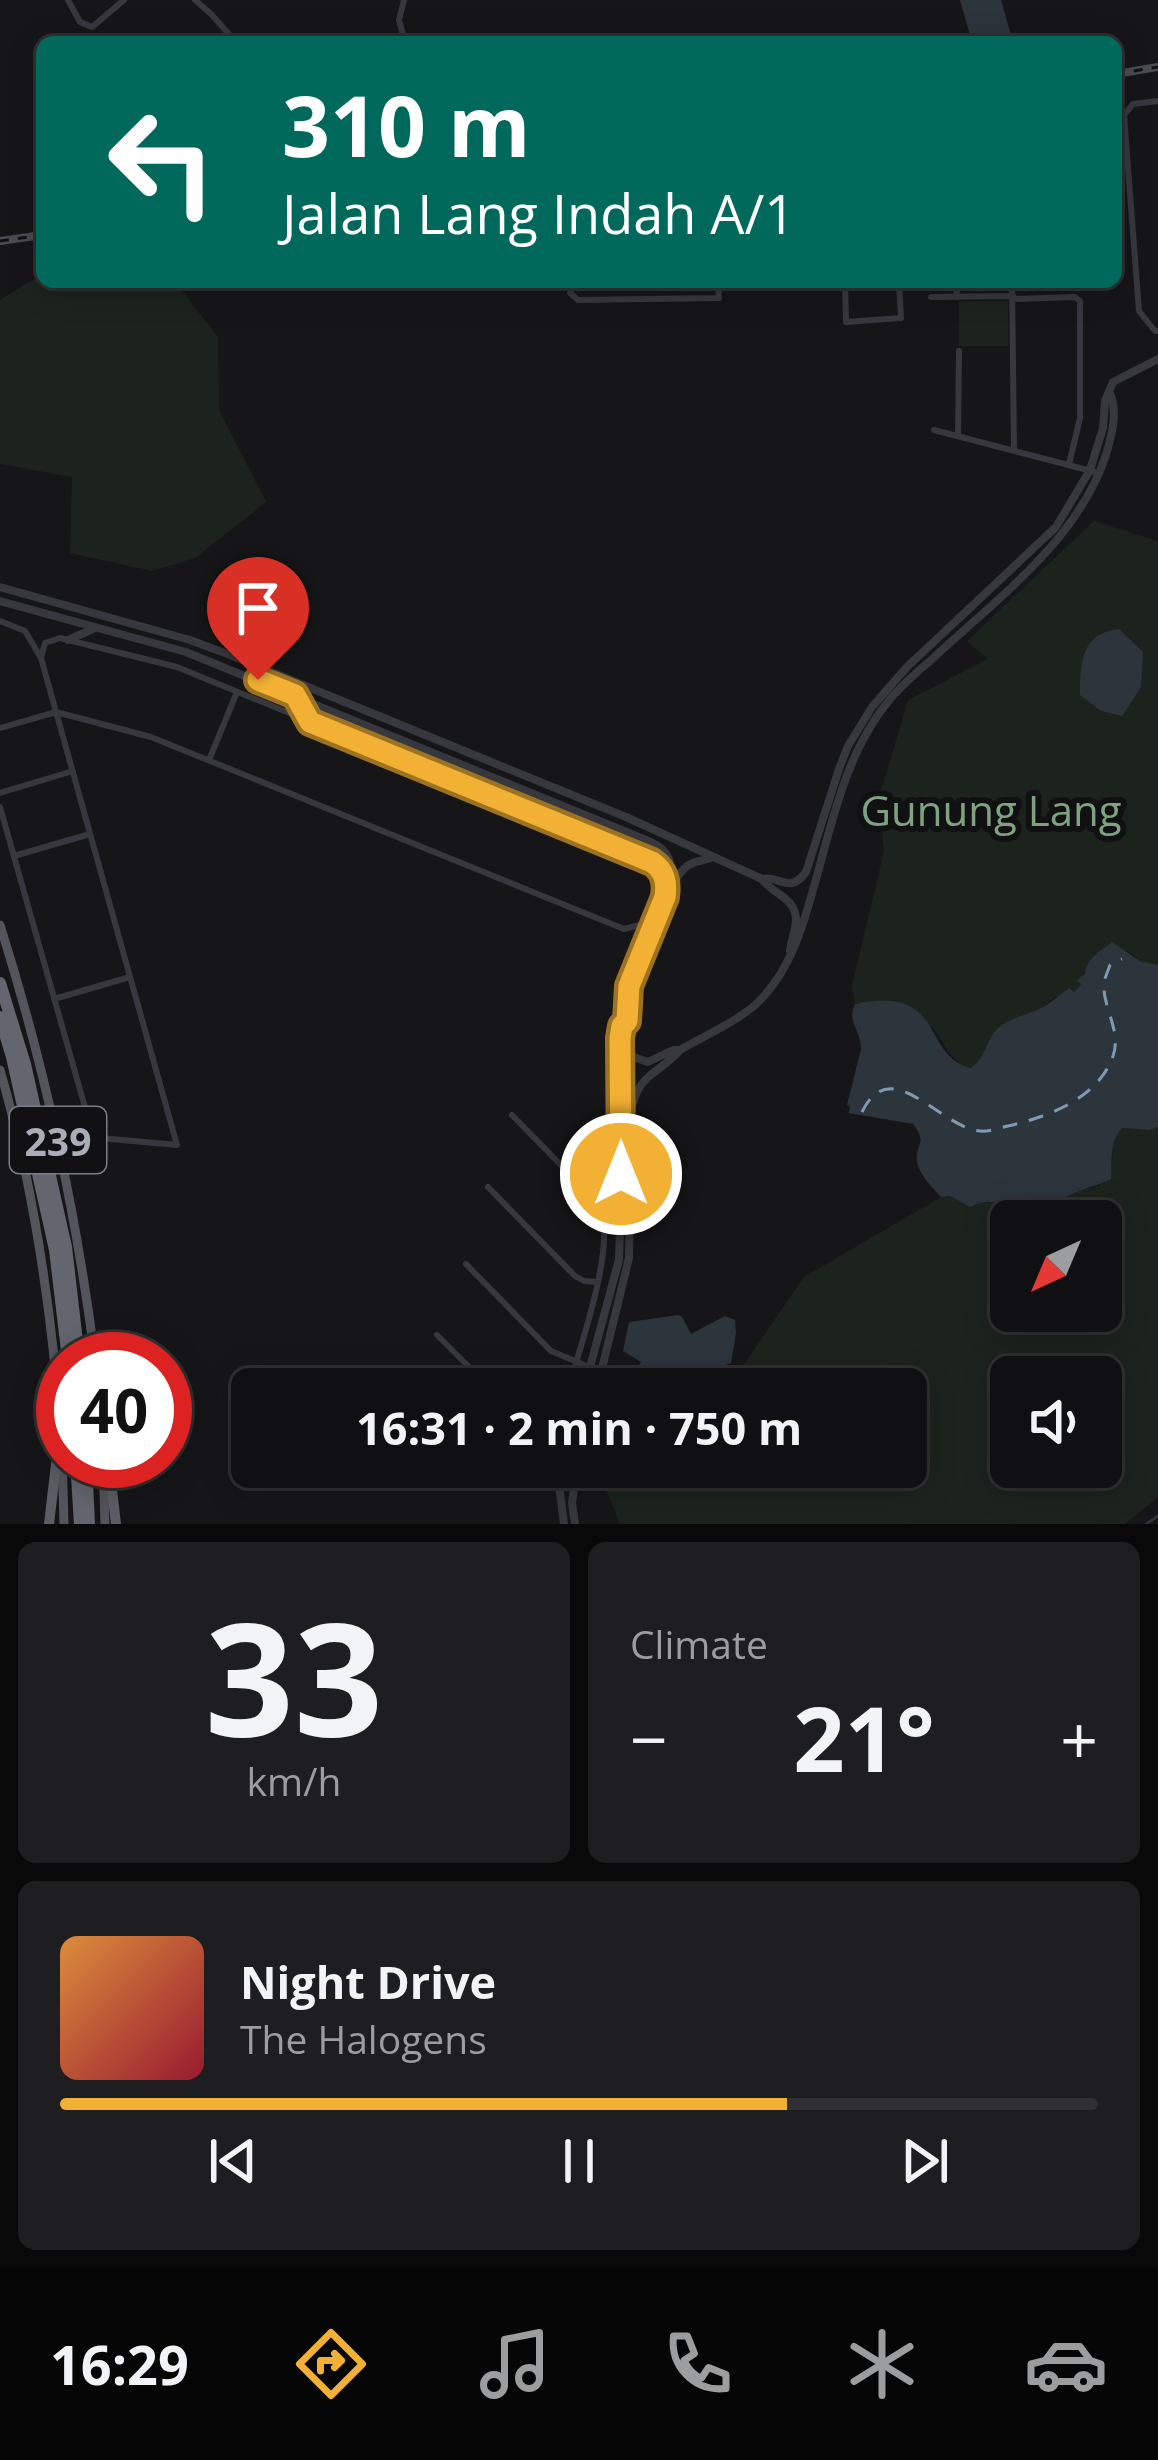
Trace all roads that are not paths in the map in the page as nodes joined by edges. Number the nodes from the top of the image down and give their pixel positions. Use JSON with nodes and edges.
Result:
{"nodes":[{"id":1,"x":68,"y":0,"type":"edge"},
{"id":2,"x":124,"y":0,"type":"edge"},
{"id":3,"x":195,"y":0,"type":"edge"},
{"id":4,"x":404,"y":0,"type":"edge"},
{"id":5,"x":231,"y":36,"type":"edge"},
{"id":6,"x":403,"y":36,"type":"edge"},
{"id":7,"x":1158,"y":101,"type":"edge"},
{"id":8,"x":570,"y":288,"type":"edge"},
{"id":9,"x":718,"y":288,"type":"edge"},
{"id":10,"x":845,"y":288,"type":"edge"},
{"id":11,"x":899,"y":288,"type":"edge"},
{"id":12,"x":956,"y":288,"type":"edge"},
{"id":13,"x":1012,"y":288,"type":"edge"},
{"id":14,"x":931,"y":296,"type":"dead end"},
{"id":15,"x":957,"y":297,"type":"junction"},
{"id":16,"x":1013,"y":298,"type":"junction"},
{"id":17,"x":1158,"y":331,"type":"edge"},
{"id":18,"x":959,"y":351,"type":"dead end"},
{"id":19,"x":1158,"y":359,"type":"edge"},
{"id":20,"x":934,"y":430,"type":"dead end"},
{"id":21,"x":958,"y":436,"type":"junction"},
{"id":22,"x":1014,"y":450,"type":"junction"},
{"id":23,"x":1069,"y":464,"type":"junction"},
{"id":24,"x":1094,"y":472,"type":"junction"},
{"id":25,"x":0,"y":587,"type":"edge"},
{"id":26,"x":0,"y":601,"type":"edge"},
{"id":27,"x":0,"y":621,"type":"edge"},
{"id":28,"x":97,"y":627,"type":"junction"},
{"id":29,"x":68,"y":640,"type":"junction"},
{"id":30,"x":41,"y":658,"type":"junction"},
{"id":31,"x":237,"y":692,"type":"junction"},
{"id":32,"x":295,"y":695,"type":"junction"},
{"id":33,"x":56,"y":712,"type":"junction"},
{"id":34,"x":310,"y":722,"type":"junction"},
{"id":35,"x":0,"y":728,"type":"edge"},
{"id":36,"x":209,"y":760,"type":"junction"},
{"id":37,"x":73,"y":771,"type":"junction"},
{"id":38,"x":0,"y":793,"type":"edge"},
{"id":39,"x":0,"y":807,"type":"edge"},
{"id":40,"x":90,"y":834,"type":"junction"},
{"id":41,"x":14,"y":856,"type":"junction"},
{"id":42,"x":712,"y":857,"type":"junction"},
{"id":43,"x":762,"y":880,"type":"junction"},
{"id":44,"x":667,"y":884,"type":"junction"},
{"id":45,"x":665,"y":897,"type":"junction"},
{"id":46,"x":655,"y":921,"type":"junction"},
{"id":47,"x":0,"y":925,"type":"edge"},
{"id":48,"x":790,"y":953,"type":"junction"},
{"id":49,"x":130,"y":976,"type":"junction"},
{"id":50,"x":0,"y":982,"type":"edge"},
{"id":51,"x":54,"y":999,"type":"junction"},
{"id":52,"x":0,"y":1017,"type":"edge"},
{"id":53,"x":627,"y":1021,"type":"junction"},
{"id":54,"x":680,"y":1050,"type":"junction"},
{"id":55,"x":0,"y":1070,"type":"edge"},
{"id":56,"x":512,"y":1115,"type":"dead end"},
{"id":57,"x":488,"y":1187,"type":"dead end"},
{"id":58,"x":466,"y":1264,"type":"dead end"},
{"id":59,"x":597,"y":1282,"type":"junction"},
{"id":60,"x":49,"y":1332,"type":"edge"},
{"id":61,"x":65,"y":1332,"type":"edge"},
{"id":62,"x":76,"y":1332,"type":"edge"},
{"id":63,"x":91,"y":1332,"type":"edge"},
{"id":64,"x":436,"y":1335,"type":"dead end"},
{"id":65,"x":576,"y":1362,"type":"junction"},
{"id":66,"x":469,"y":1368,"type":"edge"},
{"id":67,"x":574,"y":1368,"type":"edge"},
{"id":68,"x":588,"y":1368,"type":"edge"},
{"id":69,"x":590,"y":1368,"type":"edge"},
{"id":70,"x":602,"y":1368,"type":"edge"},
{"id":71,"x":54,"y":1488,"type":"edge"},
{"id":72,"x":63,"y":1488,"type":"edge"},
{"id":73,"x":79,"y":1488,"type":"edge"},
{"id":74,"x":85,"y":1488,"type":"edge"},
{"id":75,"x":104,"y":1488,"type":"edge"},
{"id":76,"x":112,"y":1488,"type":"edge"},
{"id":77,"x":559,"y":1488,"type":"edge"},
{"id":78,"x":574,"y":1488,"type":"edge"},
{"id":79,"x":49,"y":1524,"type":"edge"},
{"id":80,"x":64,"y":1524,"type":"edge"},
{"id":81,"x":84,"y":1524,"type":"edge"},
{"id":82,"x":105,"y":1524,"type":"edge"},
{"id":83,"x":116,"y":1524,"type":"edge"},
{"id":84,"x":564,"y":1524,"type":"edge"},
{"id":85,"x":575,"y":1524,"type":"edge"}],
"edges":[{"from":1,"to":2,"type":"street"},
{"from":3,"to":5,"type":"street"},
{"from":4,"to":6,"type":"street"},
{"from":7,"to":17,"type":"street"},
{"from":8,"to":9,"type":"street"},
{"from":10,"to":11,"type":"street"},
{"from":12,"to":15,"type":"street"},
{"from":13,"to":16,"type":"street"},
{"from":14,"to":15,"type":"street"},
{"from":15,"to":16,"type":"street"},
{"from":16,"to":22,"type":"street"},
{"from":16,"to":23,"type":"street"},
{"from":18,"to":21,"type":"street"},
{"from":19,"to":24,"type":"street"},
{"from":20,"to":21,"type":"street"},
{"from":21,"to":22,"type":"street"},
{"from":22,"to":23,"type":"street"},
{"from":23,"to":24,"type":"street"},
{"from":24,"to":43,"type":"street"},
{"from":24,"to":48,"type":"street"},
{"from":25,"to":42,"type":"street"},
{"from":26,"to":28,"type":"street"},
{"from":27,"to":30,"type":"street"},
{"from":28,"to":29,"type":"street"},
{"from":28,"to":32,"type":"street"},
{"from":29,"to":30,"type":"street"},
{"from":29,"to":31,"type":"street"},
{"from":30,"to":33,"type":"street"},
{"from":31,"to":34,"type":"street"},
{"from":31,"to":36,"type":"street"},
{"from":32,"to":34,"type":"street"},
{"from":32,"to":44,"type":"street"},
{"from":33,"to":35,"type":"street"},
{"from":33,"to":36,"type":"street"},
{"from":33,"to":37,"type":"street"},
{"from":34,"to":44,"type":"street"},
{"from":36,"to":46,"type":"street"},
{"from":37,"to":38,"type":"street"},
{"from":37,"to":40,"type":"street"},
{"from":39,"to":41,"type":"street"},
{"from":40,"to":41,"type":"street"},
{"from":40,"to":49,"type":"street"},
{"from":41,"to":51,"type":"street"},
{"from":42,"to":43,"type":"street"},
{"from":42,"to":45,"type":"street"},
{"from":43,"to":48,"type":"street"},
{"from":44,"to":45,"type":"street"},
{"from":45,"to":46,"type":"street"},
{"from":46,"to":53,"type":"street"},
{"from":47,"to":63,"type":"main road","number":"239"},
{"from":48,"to":54,"type":"street"},
{"from":49,"to":51,"type":"street"},
{"from":49,"to":51,"type":"street"},
{"from":50,"to":62,"type":"highway"},
{"from":52,"to":61,"type":"highway"},
{"from":53,"to":54,"type":"street"},
{"from":53,"to":69,"type":"street"},
{"from":54,"to":70,"type":"street"},
{"from":55,"to":60,"type":"main road"},
{"from":56,"to":59,"type":"street"},
{"from":57,"to":59,"type":"street"},
{"from":58,"to":65,"type":"street"},
{"from":59,"to":65,"type":"street"},
{"from":64,"to":66,"type":"street"},
{"from":65,"to":67,"type":"street"},
{"from":65,"to":68,"type":"street"},
{"from":71,"to":79,"type":"highway"},
{"from":72,"to":80,"type":"main road"},
{"from":73,"to":81,"type":"highway"},
{"from":74,"to":81,"type":"highway"},
{"from":75,"to":82,"type":"main road"},
{"from":76,"to":83,"type":"highway"},
{"from":77,"to":84,"type":"street"},
{"from":78,"to":85,"type":"street"}]}
